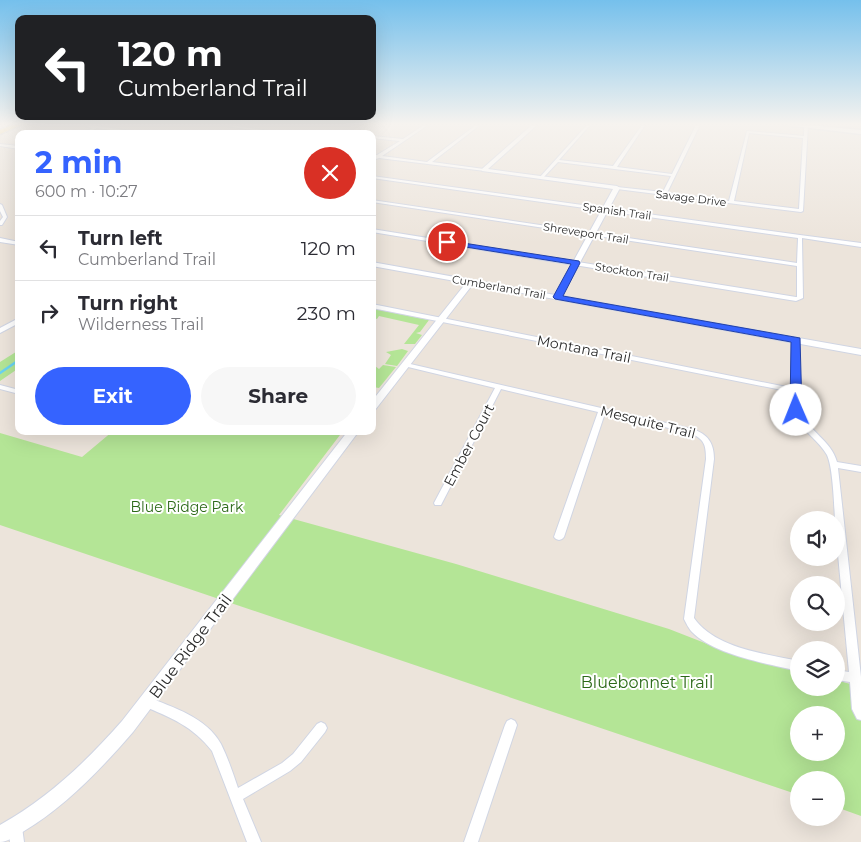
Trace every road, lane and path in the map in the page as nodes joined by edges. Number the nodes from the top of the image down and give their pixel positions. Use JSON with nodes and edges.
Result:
{"nodes":[{"id":1,"x":438,"y":164,"type":"edge"},
{"id":2,"x":490,"y":164,"type":"edge"},
{"id":3,"x":555,"y":164,"type":"edge"},
{"id":4,"x":589,"y":164,"type":"edge"},
{"id":5,"x":617,"y":164,"type":"edge"},
{"id":6,"x":679,"y":164,"type":"edge"},
{"id":7,"x":741,"y":164,"type":"edge"},
{"id":8,"x":804,"y":164,"type":"edge"},
{"id":9,"x":615,"y":167,"type":"junction"},
{"id":10,"x":484,"y":170,"type":"junction"},
{"id":11,"x":674,"y":175,"type":"junction"},
{"id":12,"x":376,"y":178,"type":"edge"},
{"id":13,"x":541,"y":178,"type":"junction"},
{"id":14,"x":617,"y":188,"type":"junction"},
{"id":15,"x":664,"y":194,"type":"junction"},
{"id":16,"x":376,"y":202,"type":"edge"},
{"id":17,"x":732,"y":203,"type":"junction"},
{"id":18,"x":0,"y":205,"type":"edge"},
{"id":19,"x":605,"y":209,"type":"junction"},
{"id":20,"x":0,"y":224,"type":"edge"},
{"id":21,"x":376,"y":231,"type":"edge"},
{"id":22,"x":592,"y":234,"type":"junction"},
{"id":23,"x":800,"y":236,"type":"junction"},
{"id":24,"x":0,"y":240,"type":"edge"},
{"id":25,"x":15,"y":243,"type":"edge"},
{"id":26,"x":861,"y":245,"type":"edge"},
{"id":27,"x":576,"y":263,"type":"junction"},
{"id":28,"x":376,"y":265,"type":"edge"},
{"id":29,"x":800,"y":265,"type":"junction"},
{"id":30,"x":471,"y":282,"type":"junction"},
{"id":31,"x":558,"y":297,"type":"junction"},
{"id":32,"x":376,"y":307,"type":"edge"},
{"id":33,"x":441,"y":320,"type":"junction"},
{"id":34,"x":15,"y":322,"type":"edge"},
{"id":35,"x":0,"y":331,"type":"edge"},
{"id":36,"x":796,"y":340,"type":"junction"},
{"id":37,"x":861,"y":352,"type":"edge"},
{"id":38,"x":406,"y":365,"type":"junction"},
{"id":39,"x":0,"y":387,"type":"edge"},
{"id":40,"x":499,"y":388,"type":"junction"},
{"id":41,"x":15,"y":391,"type":"edge"},
{"id":42,"x":795,"y":391,"type":"junction"},
{"id":43,"x":376,"y":403,"type":"edge"},
{"id":44,"x":602,"y":410,"type":"junction"},
{"id":45,"x":351,"y":435,"type":"edge"},
{"id":46,"x":834,"y":464,"type":"junction"},
{"id":47,"x":861,"y":470,"type":"edge"},
{"id":48,"x":438,"y":503,"type":"dead end"},
{"id":49,"x":559,"y":537,"type":"dead end"},
{"id":50,"x":790,"y":664,"type":"edge"},
{"id":51,"x":845,"y":676,"type":"edge"},
{"id":52,"x":856,"y":678,"type":"junction"},
{"id":53,"x":147,"y":702,"type":"junction"},
{"id":54,"x":861,"y":715,"type":"edge"},
{"id":55,"x":511,"y":725,"type":"dead end"},
{"id":56,"x":321,"y":728,"type":"dead end"},
{"id":57,"x":236,"y":796,"type":"junction"},
{"id":58,"x":15,"y":827,"type":"junction"},
{"id":59,"x":0,"y":835,"type":"edge"},
{"id":60,"x":17,"y":842,"type":"edge"},
{"id":61,"x":254,"y":842,"type":"edge"},
{"id":62,"x":471,"y":842,"type":"edge"}],
"edges":[{"from":1,"to":10,"type":"street","name":"Savage Drive"},
{"from":2,"to":10,"type":"street"},
{"from":3,"to":13,"type":"street"},
{"from":4,"to":9,"type":"street"},
{"from":5,"to":9,"type":"street"},
{"from":6,"to":11,"type":"street"},
{"from":7,"to":17,"type":"street"},
{"from":8,"to":17,"type":"street","name":"Savage Drive"},
{"from":9,"to":11,"type":"street"},
{"from":10,"to":13,"type":"street","name":"Savage Drive"},
{"from":11,"to":15,"type":"street"},
{"from":12,"to":19,"type":"street","name":"Spanish Trail"},
{"from":13,"to":14,"type":"street","name":"Savage Drive"},
{"from":14,"to":15,"type":"street","name":"Savage Drive"},
{"from":14,"to":19,"type":"street"},
{"from":15,"to":17,"type":"street","name":"Savage Drive"},
{"from":16,"to":22,"type":"street","name":"Shreveport Trail"},
{"from":18,"to":20,"type":"street"},
{"from":19,"to":22,"type":"street"},
{"from":19,"to":23,"type":"street","name":"Spanish Trail"},
{"from":21,"to":27,"type":"street","name":"Stockton Trail"},
{"from":22,"to":27,"type":"street"},
{"from":22,"to":29,"type":"street","name":"Shreveport Trail"},
{"from":23,"to":26,"type":"street","name":"Spanish Trail"},
{"from":23,"to":29,"type":"street","name":"Stockton Trail"},
{"from":24,"to":25,"type":"street"},
{"from":27,"to":29,"type":"street","name":"Stockton Trail"},
{"from":27,"to":31,"type":"street"},
{"from":28,"to":30,"type":"street","name":"Cumberland Trail"},
{"from":30,"to":31,"type":"street","name":"Cumberland Trail"},
{"from":30,"to":33,"type":"street"},
{"from":31,"to":36,"type":"street","name":"Cumberland Trail"},
{"from":32,"to":33,"type":"street","name":"Montana Trail"},
{"from":33,"to":38,"type":"street"},
{"from":33,"to":42,"type":"street","name":"Montana Trail"},
{"from":34,"to":35,"type":"street"},
{"from":36,"to":37,"type":"street","name":"Cumberland Trail"},
{"from":36,"to":42,"type":"street"},
{"from":38,"to":40,"type":"street","name":"Mesquite Trail"},
{"from":38,"to":43,"type":"street"},
{"from":39,"to":41,"type":"street"},
{"from":40,"to":44,"type":"street","name":"Mesquite Trail"},
{"from":40,"to":48,"type":"street","name":"Ember Court"},
{"from":42,"to":46,"type":"street"},
{"from":44,"to":49,"type":"street"},
{"from":44,"to":50,"type":"street","name":"Mesquite Trail"},
{"from":45,"to":53,"type":"street","name":"Blue Ridge Trail"},
{"from":46,"to":47,"type":"street"},
{"from":46,"to":52,"type":"street"},
{"from":51,"to":52,"type":"street"},
{"from":52,"to":54,"type":"street"},
{"from":53,"to":57,"type":"street"},
{"from":53,"to":58,"type":"street","name":"Blue Ridge Trail"},
{"from":55,"to":62,"type":"street"},
{"from":56,"to":57,"type":"street"},
{"from":57,"to":61,"type":"street"},
{"from":58,"to":59,"type":"street","name":"Blue Ridge Trail"},
{"from":58,"to":60,"type":"street"}]}
